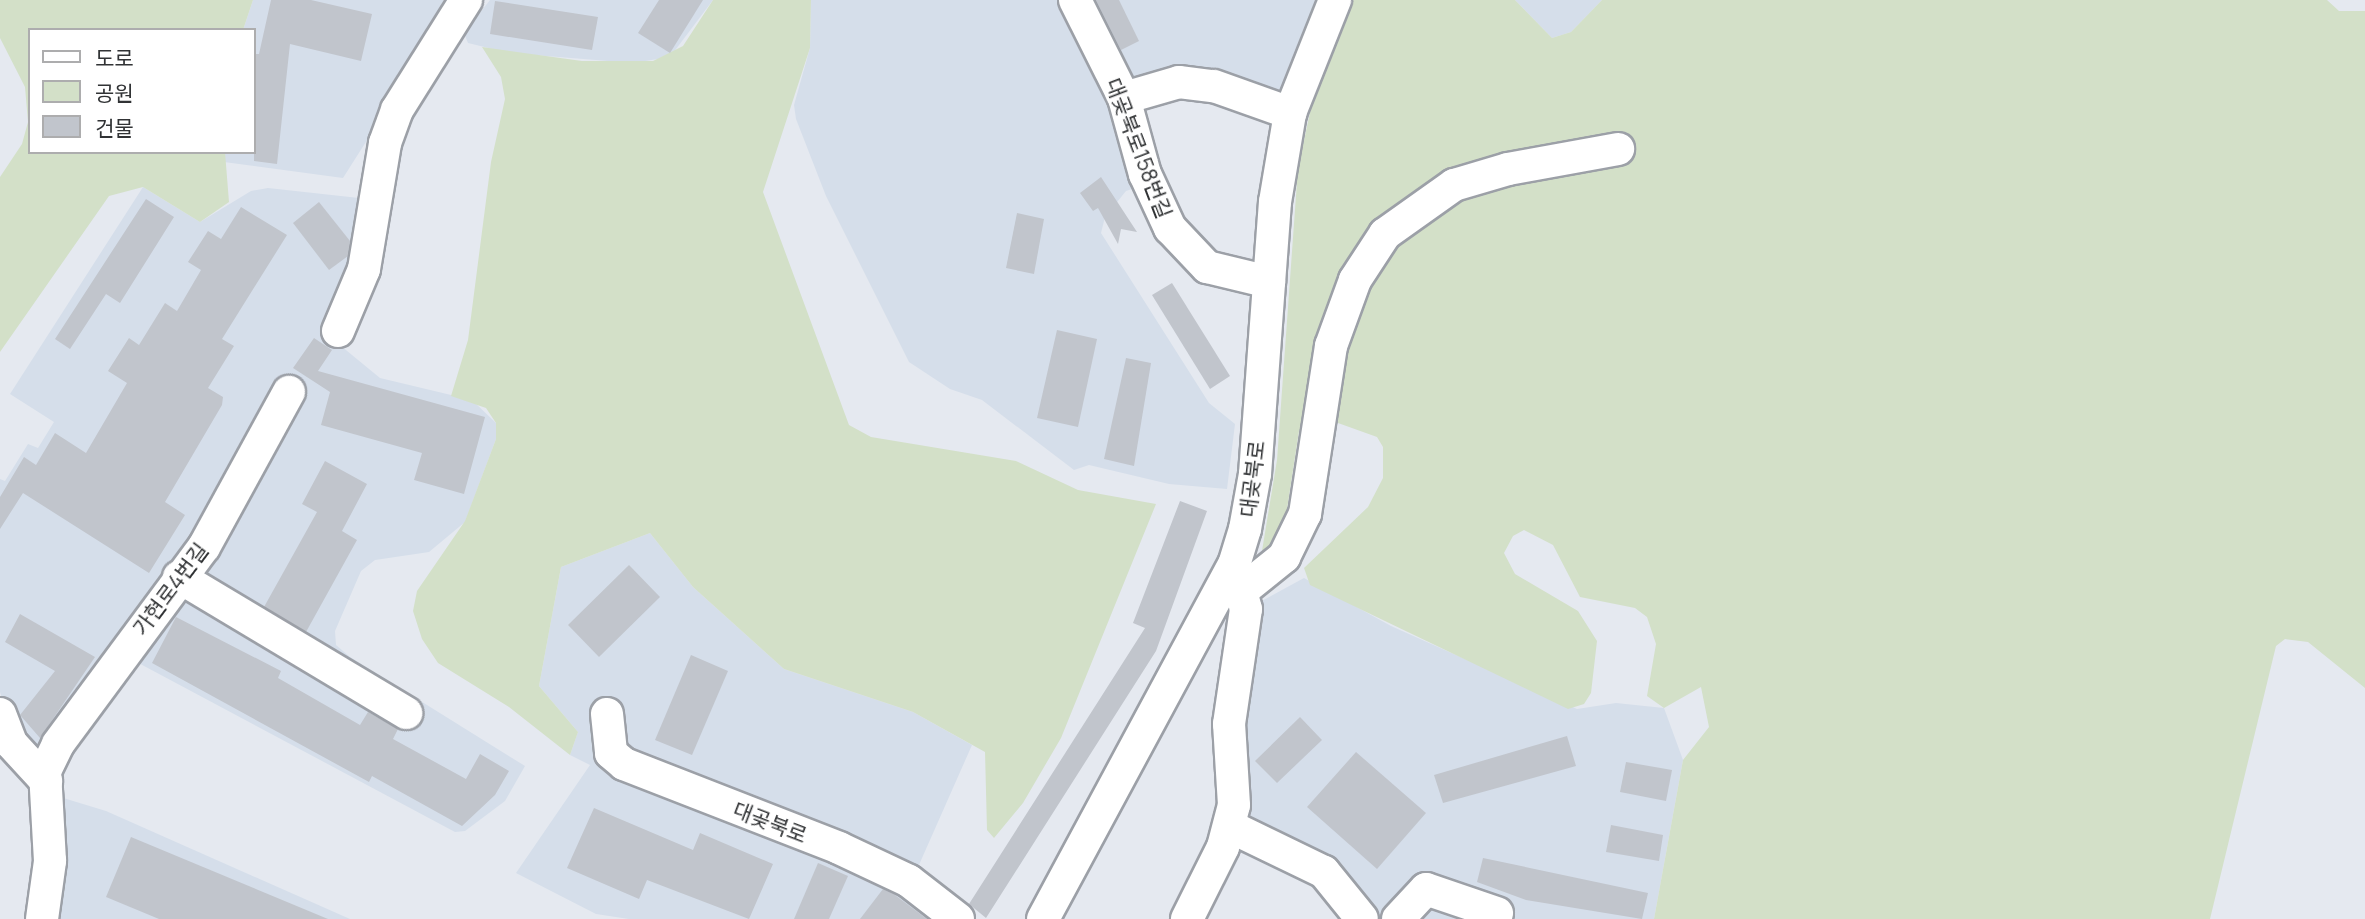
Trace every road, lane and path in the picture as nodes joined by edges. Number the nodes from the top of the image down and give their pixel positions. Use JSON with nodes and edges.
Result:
{"nodes":[{"id":1,"x":466,"y":0,"type":"edge"},
{"id":2,"x":1075,"y":0,"type":"edge"},
{"id":3,"x":1335,"y":0,"type":"edge"},
{"id":4,"x":1124,"y":98,"type":"junction"},
{"id":5,"x":1290,"y":113,"type":"junction"},
{"id":6,"x":1618,"y":149,"type":"dead end"},
{"id":7,"x":1269,"y":282,"type":"junction"},
{"id":8,"x":338,"y":331,"type":"dead end"},
{"id":9,"x":289,"y":392,"type":"dead end"},
{"id":10,"x":179,"y":577,"type":"junction"},
{"id":11,"x":1238,"y":577,"type":"junction"},
{"id":12,"x":406,"y":713,"type":"dead end"},
{"id":13,"x":0,"y":714,"type":"edge"},
{"id":14,"x":607,"y":714,"type":"dead end"},
{"id":15,"x":46,"y":781,"type":"junction"},
{"id":16,"x":1231,"y":827,"type":"junction"},
{"id":17,"x":1497,"y":913,"type":"dead end"},
{"id":18,"x":42,"y":919,"type":"edge"},
{"id":19,"x":958,"y":919,"type":"edge"},
{"id":20,"x":1043,"y":919,"type":"edge"},
{"id":21,"x":1187,"y":919,"type":"edge"},
{"id":22,"x":1362,"y":919,"type":"edge"},
{"id":23,"x":1398,"y":919,"type":"edge"}],
"edges":[{"from":1,"to":8,"type":"street"},
{"from":2,"to":4,"type":"street","name":"대곶북로158번길"},
{"from":3,"to":5,"type":"street","name":"대곶북로"},
{"from":4,"to":5,"type":"street"},
{"from":4,"to":7,"type":"street","name":"대곶북로158번길"},
{"from":5,"to":7,"type":"street","name":"대곶북로"},
{"from":6,"to":11,"type":"street","name":"대곶북로"},
{"from":7,"to":11,"type":"street","name":"대곶북로"},
{"from":9,"to":10,"type":"street","name":"가현로4번길"},
{"from":10,"to":12,"type":"street"},
{"from":10,"to":15,"type":"street","name":"가현로4번길"},
{"from":11,"to":16,"type":"street"},
{"from":11,"to":20,"type":"street","name":"대곶북로"},
{"from":13,"to":15,"type":"street"},
{"from":14,"to":19,"type":"street","name":"대곶북로"},
{"from":15,"to":18,"type":"street","name":"가현로4번길"},
{"from":16,"to":21,"type":"street"},
{"from":16,"to":22,"type":"street"},
{"from":17,"to":23,"type":"street"}]}
